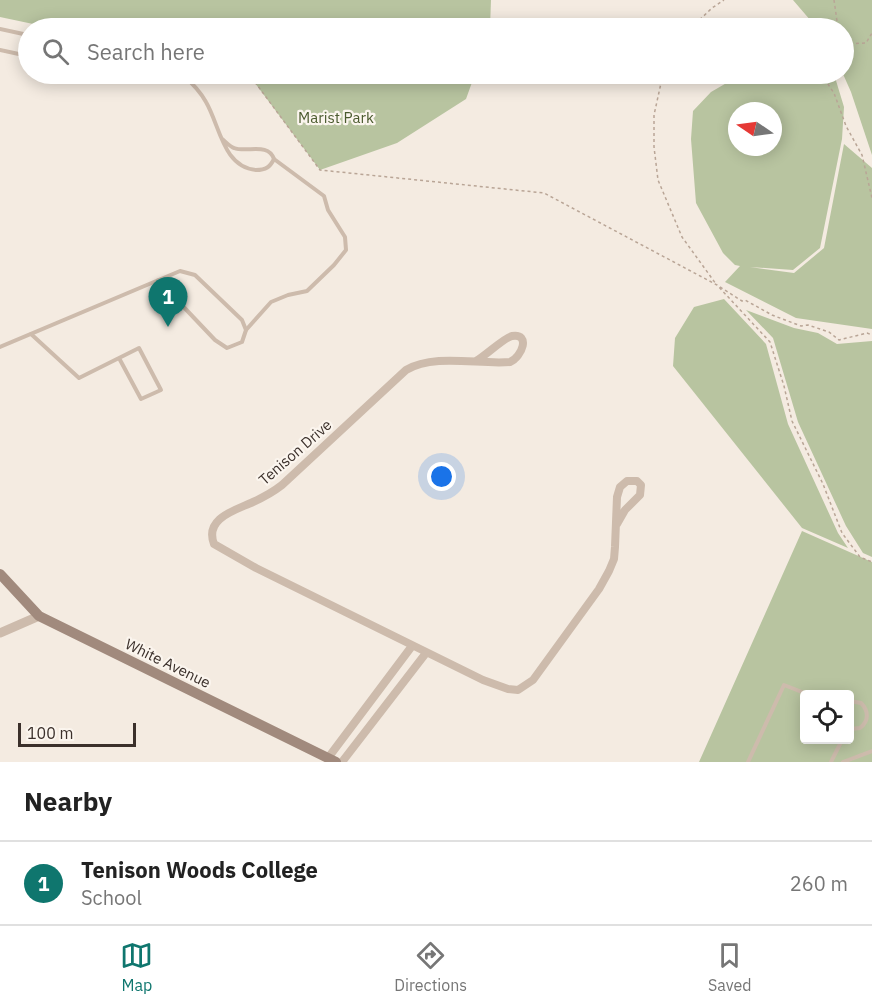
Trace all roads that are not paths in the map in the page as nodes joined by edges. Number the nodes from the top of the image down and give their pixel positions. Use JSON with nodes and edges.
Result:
{"nodes":[{"id":1,"x":0,"y":29,"type":"edge"},
{"id":2,"x":18,"y":33,"type":"edge"},
{"id":3,"x":0,"y":50,"type":"edge"},
{"id":4,"x":18,"y":54,"type":"edge"},
{"id":5,"x":191,"y":84,"type":"edge"},
{"id":6,"x":222,"y":139,"type":"junction"},
{"id":7,"x":274,"y":159,"type":"junction"},
{"id":8,"x":158,"y":280,"type":"junction"},
{"id":9,"x":246,"y":330,"type":"junction"},
{"id":10,"x":31,"y":334,"type":"junction"},
{"id":11,"x":0,"y":347,"type":"edge"},
{"id":12,"x":119,"y":358,"type":"junction"},
{"id":13,"x":476,"y":361,"type":"junction"},
{"id":14,"x":617,"y":524,"type":"junction"},
{"id":15,"x":0,"y":574,"type":"edge"},
{"id":16,"x":39,"y":616,"type":"junction"},
{"id":17,"x":0,"y":633,"type":"edge"},
{"id":18,"x":412,"y":646,"type":"junction"},
{"id":19,"x":426,"y":653,"type":"junction"},
{"id":20,"x":800,"y":691,"type":"edge"},
{"id":21,"x":854,"y":701,"type":"edge"},
{"id":22,"x":866,"y":721,"type":"junction"},
{"id":23,"x":872,"y":724,"type":"edge"},
{"id":24,"x":854,"y":729,"type":"edge"},
{"id":25,"x":840,"y":744,"type":"edge"},
{"id":26,"x":872,"y":751,"type":"edge"},
{"id":27,"x":332,"y":760,"type":"edge"},
{"id":28,"x":342,"y":762,"type":"edge"},
{"id":29,"x":748,"y":762,"type":"edge"},
{"id":30,"x":831,"y":762,"type":"edge"},
{"id":31,"x":843,"y":762,"type":"edge"}],
"edges":[{"from":1,"to":2,"type":"lane"},
{"from":3,"to":4,"type":"lane"},
{"from":5,"to":6,"type":"lane"},
{"from":6,"to":7,"type":"lane"},
{"from":6,"to":7,"type":"lane"},
{"from":7,"to":9,"type":"lane"},
{"from":8,"to":9,"type":"lane"},
{"from":8,"to":9,"type":"lane"},
{"from":8,"to":10,"type":"lane"},
{"from":10,"to":11,"type":"lane"},
{"from":10,"to":12,"type":"lane"},
{"from":12,"to":12,"type":"lane"},
{"from":13,"to":13,"type":"street","name":"Tenison Drive"},
{"from":13,"to":18,"type":"street","name":"Tenison Drive"},
{"from":14,"to":14,"type":"street","name":"Tenison Drive"},
{"from":14,"to":19,"type":"street","name":"Tenison Drive"},
{"from":15,"to":16,"type":"main road","name":"White Avenue"},
{"from":16,"to":17,"type":"street"},
{"from":16,"to":27,"type":"main road","name":"White Avenue"},
{"from":18,"to":19,"type":"street","name":"Tenison Drive"},
{"from":18,"to":27,"type":"street"},
{"from":19,"to":28,"type":"street"},
{"from":20,"to":29,"type":"lane"},
{"from":21,"to":22,"type":"lane"},
{"from":22,"to":23,"type":"lane"},
{"from":22,"to":24,"type":"lane"},
{"from":25,"to":30,"type":"lane"},
{"from":26,"to":31,"type":"lane"}]}
